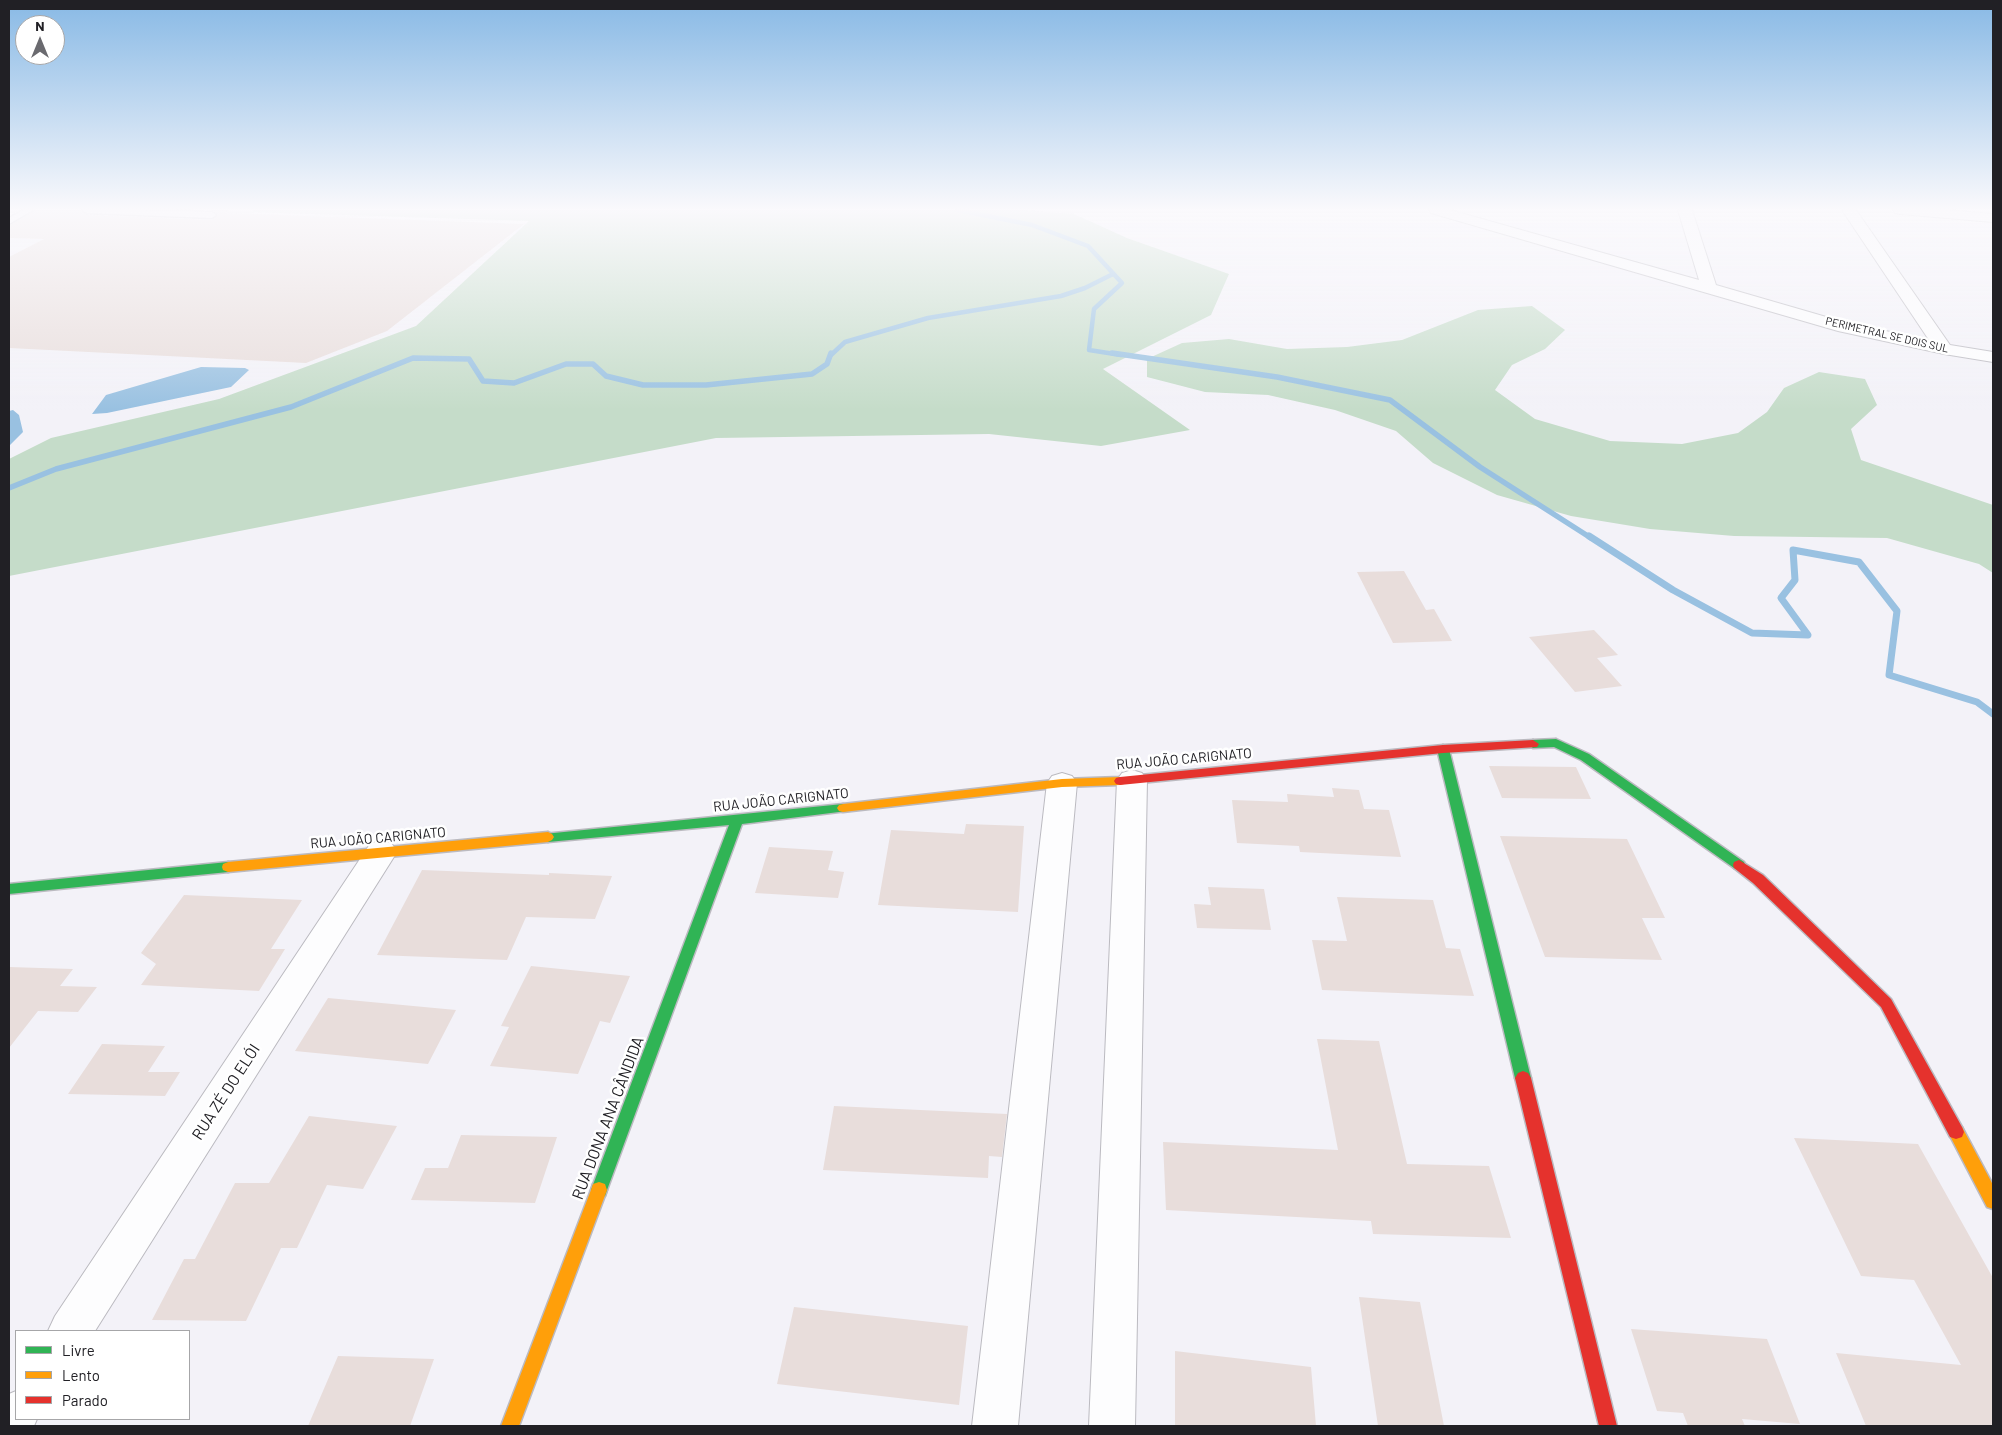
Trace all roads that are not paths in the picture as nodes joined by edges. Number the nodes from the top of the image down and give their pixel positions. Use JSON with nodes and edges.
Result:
{"nodes":[{"id":1,"x":1672,"y":277,"type":"edge"},
{"id":2,"x":1706,"y":277,"type":"edge"},
{"id":3,"x":1894,"y":277,"type":"edge"},
{"id":4,"x":1709,"y":288,"type":"junction"},
{"id":5,"x":1944,"y":349,"type":"junction"},
{"id":6,"x":1993,"y":357,"type":"edge"},
{"id":7,"x":1443,"y":749,"type":"junction"},
{"id":8,"x":1132,"y":780,"type":"junction"},
{"id":9,"x":1062,"y":783,"type":"junction"},
{"id":10,"x":737,"y":820,"type":"junction"},
{"id":11,"x":381,"y":852,"type":"junction"},
{"id":12,"x":11,"y":892,"type":"edge"},
{"id":13,"x":1993,"y":1201,"type":"edge"},
{"id":14,"x":71,"y":1330,"type":"edge"},
{"id":15,"x":510,"y":1426,"type":"edge"},
{"id":16,"x":995,"y":1426,"type":"edge"},
{"id":17,"x":1112,"y":1426,"type":"edge"},
{"id":18,"x":1608,"y":1426,"type":"edge"}],
"edges":[{"from":1,"to":4,"type":"street","name":"PERIMETRAL SE DOIS SUL"},
{"from":2,"to":4,"type":"street"},
{"from":3,"to":5,"type":"street"},
{"from":4,"to":5,"type":"street","name":"PERIMETRAL SE DOIS SUL"},
{"from":5,"to":6,"type":"street","name":"PERIMETRAL SE DOIS SUL"},
{"from":7,"to":8,"type":"street","name":"RUA JOÃO CARIGNATO"},
{"from":7,"to":13,"type":"street","name":"RUA JOÃO CARIGNATO"},
{"from":7,"to":18,"type":"street"},
{"from":8,"to":9,"type":"street","name":"RUA JOÃO CARIGNATO"},
{"from":8,"to":17,"type":"street"},
{"from":9,"to":10,"type":"street","name":"RUA JOÃO CARIGNATO"},
{"from":9,"to":16,"type":"street"},
{"from":10,"to":11,"type":"street","name":"RUA JOÃO CARIGNATO"},
{"from":10,"to":15,"type":"street","name":"RUA DONA ANA CÂNDIDA"},
{"from":11,"to":12,"type":"street","name":"RUA JOÃO CARIGNATO"},
{"from":11,"to":14,"type":"street","name":"RUA ZÉ DO ELÓI"}]}
